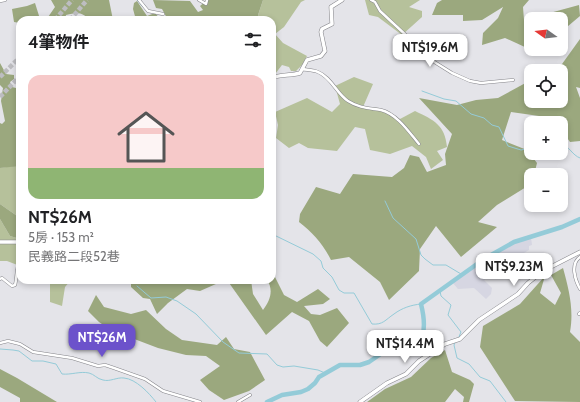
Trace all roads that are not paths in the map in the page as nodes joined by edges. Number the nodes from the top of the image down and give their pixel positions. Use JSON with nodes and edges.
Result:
{"nodes":[{"id":1,"x":6,"y":0,"type":"edge"},
{"id":2,"x":139,"y":0,"type":"edge"},
{"id":3,"x":199,"y":0,"type":"edge"},
{"id":4,"x":207,"y":0,"type":"edge"},
{"id":5,"x":342,"y":0,"type":"edge"},
{"id":6,"x":371,"y":0,"type":"edge"},
{"id":7,"x":0,"y":1,"type":"edge"},
{"id":8,"x":163,"y":14,"type":"dead end"},
{"id":9,"x":302,"y":69,"type":"junction"},
{"id":10,"x":276,"y":76,"type":"edge"},
{"id":11,"x":513,"y":80,"type":"dead end"},
{"id":12,"x":419,"y":144,"type":"dead end"},
{"id":13,"x":0,"y":242,"type":"edge"},
{"id":14,"x":16,"y":242,"type":"edge"},
{"id":15,"x":580,"y":252,"type":"edge"},
{"id":16,"x":580,"y":257,"type":"edge"},
{"id":17,"x":0,"y":279,"type":"edge"},
{"id":18,"x":16,"y":282,"type":"edge"},
{"id":19,"x":580,"y":289,"type":"edge"},
{"id":20,"x":0,"y":343,"type":"edge"},
{"id":21,"x":250,"y":394,"type":"dead end"},
{"id":22,"x":200,"y":402,"type":"edge"},
{"id":23,"x":238,"y":402,"type":"edge"},
{"id":24,"x":360,"y":402,"type":"edge"}],
"edges":[{"from":1,"to":7,"type":"street"},
{"from":2,"to":8,"type":"street"},
{"from":3,"to":4,"type":"street"},
{"from":5,"to":9,"type":"main road"},
{"from":6,"to":11,"type":"street"},
{"from":9,"to":10,"type":"main road"},
{"from":9,"to":12,"type":"street"},
{"from":13,"to":14,"type":"main road"},
{"from":15,"to":24,"type":"main road"},
{"from":16,"to":19,"type":"street"},
{"from":17,"to":18,"type":"street"},
{"from":20,"to":22,"type":"street"},
{"from":21,"to":23,"type":"street"}]}
